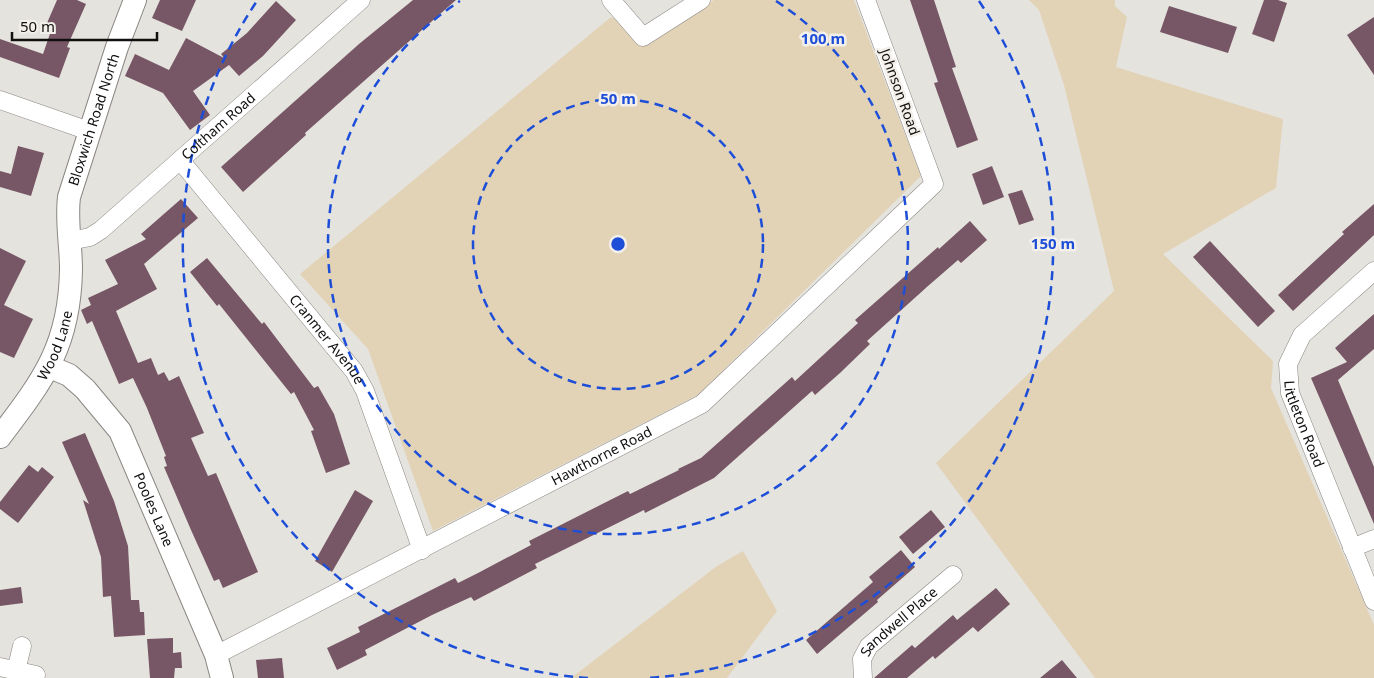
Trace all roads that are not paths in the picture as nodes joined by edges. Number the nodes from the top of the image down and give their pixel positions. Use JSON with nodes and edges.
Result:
{"nodes":[{"id":1,"x":135,"y":0,"type":"edge"},
{"id":2,"x":361,"y":0,"type":"edge"},
{"id":3,"x":611,"y":0,"type":"edge"},
{"id":4,"x":701,"y":0,"type":"edge"},
{"id":5,"x":866,"y":0,"type":"edge"},
{"id":6,"x":0,"y":100,"type":"edge"},
{"id":7,"x":89,"y":131,"type":"junction"},
{"id":8,"x":180,"y":160,"type":"junction"},
{"id":9,"x":934,"y":184,"type":"joint"},
{"id":10,"x":70,"y":242,"type":"junction"},
{"id":11,"x":1374,"y":271,"type":"edge"},
{"id":12,"x":50,"y":367,"type":"junction"},
{"id":13,"x":0,"y":437,"type":"edge"},
{"id":14,"x":1374,"y":539,"type":"edge"},
{"id":15,"x":1352,"y":548,"type":"junction"},
{"id":16,"x":422,"y":550,"type":"junction"},
{"id":17,"x":953,"y":575,"type":"dead end"},
{"id":18,"x":1374,"y":601,"type":"edge"},
{"id":19,"x":22,"y":646,"type":"dead end"},
{"id":20,"x":216,"y":655,"type":"junction"},
{"id":21,"x":8,"y":669,"type":"edge"},
{"id":22,"x":36,"y":675,"type":"dead end"},
{"id":23,"x":222,"y":678,"type":"edge"},
{"id":24,"x":863,"y":678,"type":"edge"}],
"edges":[{"from":1,"to":7,"type":"street","name":"Bloxwich Road North"},
{"from":2,"to":8,"type":"street","name":"Coltham Road"},
{"from":3,"to":4,"type":"street"},
{"from":5,"to":9,"type":"street","name":"Johnson Road"},
{"from":6,"to":7,"type":"street"},
{"from":7,"to":10,"type":"street","name":"Bloxwich Road North"},
{"from":8,"to":10,"type":"street","name":"Coltham Road"},
{"from":8,"to":16,"type":"street","name":"Cranmer Avenue"},
{"from":9,"to":16,"type":"street","name":"Hawthorne Road"},
{"from":10,"to":12,"type":"street","name":"Wood Lane"},
{"from":11,"to":15,"type":"street","name":"Littleton Road"},
{"from":12,"to":13,"type":"street","name":"Wood Lane"},
{"from":12,"to":20,"type":"street","name":"Pooles Lane"},
{"from":14,"to":15,"type":"street"},
{"from":15,"to":18,"type":"street","name":"Littleton Road"},
{"from":16,"to":20,"type":"street","name":"Hawthorne Road"},
{"from":17,"to":24,"type":"street","name":"Sandwell Place"},
{"from":19,"to":21,"type":"street"},
{"from":20,"to":23,"type":"street","name":"Pooles Lane"},
{"from":21,"to":22,"type":"street"}]}
